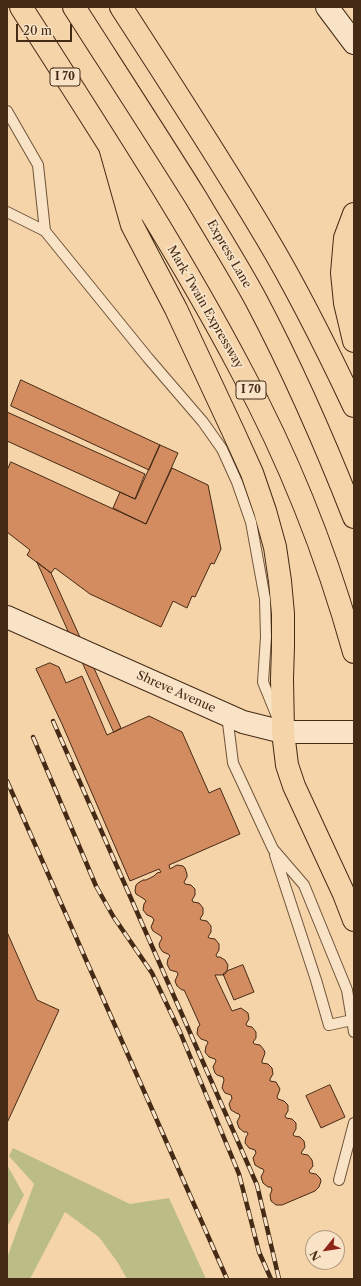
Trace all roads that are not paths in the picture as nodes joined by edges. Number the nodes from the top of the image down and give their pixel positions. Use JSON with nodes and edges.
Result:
{"nodes":[{"id":1,"x":20,"y":7,"type":"edge"},
{"id":2,"x":74,"y":7,"type":"edge"},
{"id":3,"x":121,"y":7,"type":"edge"},
{"id":4,"x":327,"y":7,"type":"edge"},
{"id":5,"x":354,"y":43,"type":"edge"},
{"id":6,"x":7,"y":111,"type":"edge"},
{"id":7,"x":110,"y":147,"type":"junction"},
{"id":8,"x":7,"y":212,"type":"edge"},
{"id":9,"x":353,"y":220,"type":"edge"},
{"id":10,"x":45,"y":231,"type":"junction"},
{"id":11,"x":354,"y":341,"type":"edge"},
{"id":12,"x":354,"y":406,"type":"edge"},
{"id":13,"x":354,"y":517,"type":"edge"},
{"id":14,"x":7,"y":617,"type":"edge"},
{"id":15,"x":354,"y":652,"type":"edge"},
{"id":16,"x":227,"y":715,"type":"junction"},
{"id":17,"x":283,"y":732,"type":"junction"},
{"id":18,"x":354,"y":732,"type":"edge"},
{"id":19,"x":273,"y":849,"type":"junction"},
{"id":20,"x":354,"y":920,"type":"edge"},
{"id":21,"x":352,"y":1020,"type":"junction"},
{"id":22,"x":354,"y":1032,"type":"edge"},
{"id":23,"x":354,"y":1123,"type":"edge"},
{"id":24,"x":339,"y":1180,"type":"dead end"}],
"edges":[{"from":1,"to":7,"type":"highway","name":"Mark Twain Expressway","number":"I 70"},
{"from":2,"to":13,"type":"highway","name":"Express Lane"},
{"from":3,"to":12,"type":"highway"},
{"from":4,"to":5,"type":"street"},
{"from":6,"to":10,"type":"lane"},
{"from":7,"to":15,"type":"highway","name":"Mark Twain Expressway","number":"I 70"},
{"from":7,"to":17,"type":"highway"},
{"from":8,"to":10,"type":"lane"},
{"from":9,"to":11,"type":"highway"},
{"from":10,"to":17,"type":"lane"},
{"from":14,"to":16,"type":"street","name":"Shreve Avenue"},
{"from":16,"to":17,"type":"street","name":"Shreve Avenue"},
{"from":16,"to":19,"type":"lane"},
{"from":17,"to":18,"type":"street","name":"Shreve Avenue"},
{"from":17,"to":20,"type":"highway"},
{"from":19,"to":21,"type":"lane"},
{"from":19,"to":21,"type":"lane"},
{"from":21,"to":22,"type":"lane"},
{"from":23,"to":24,"type":"lane"}]}
